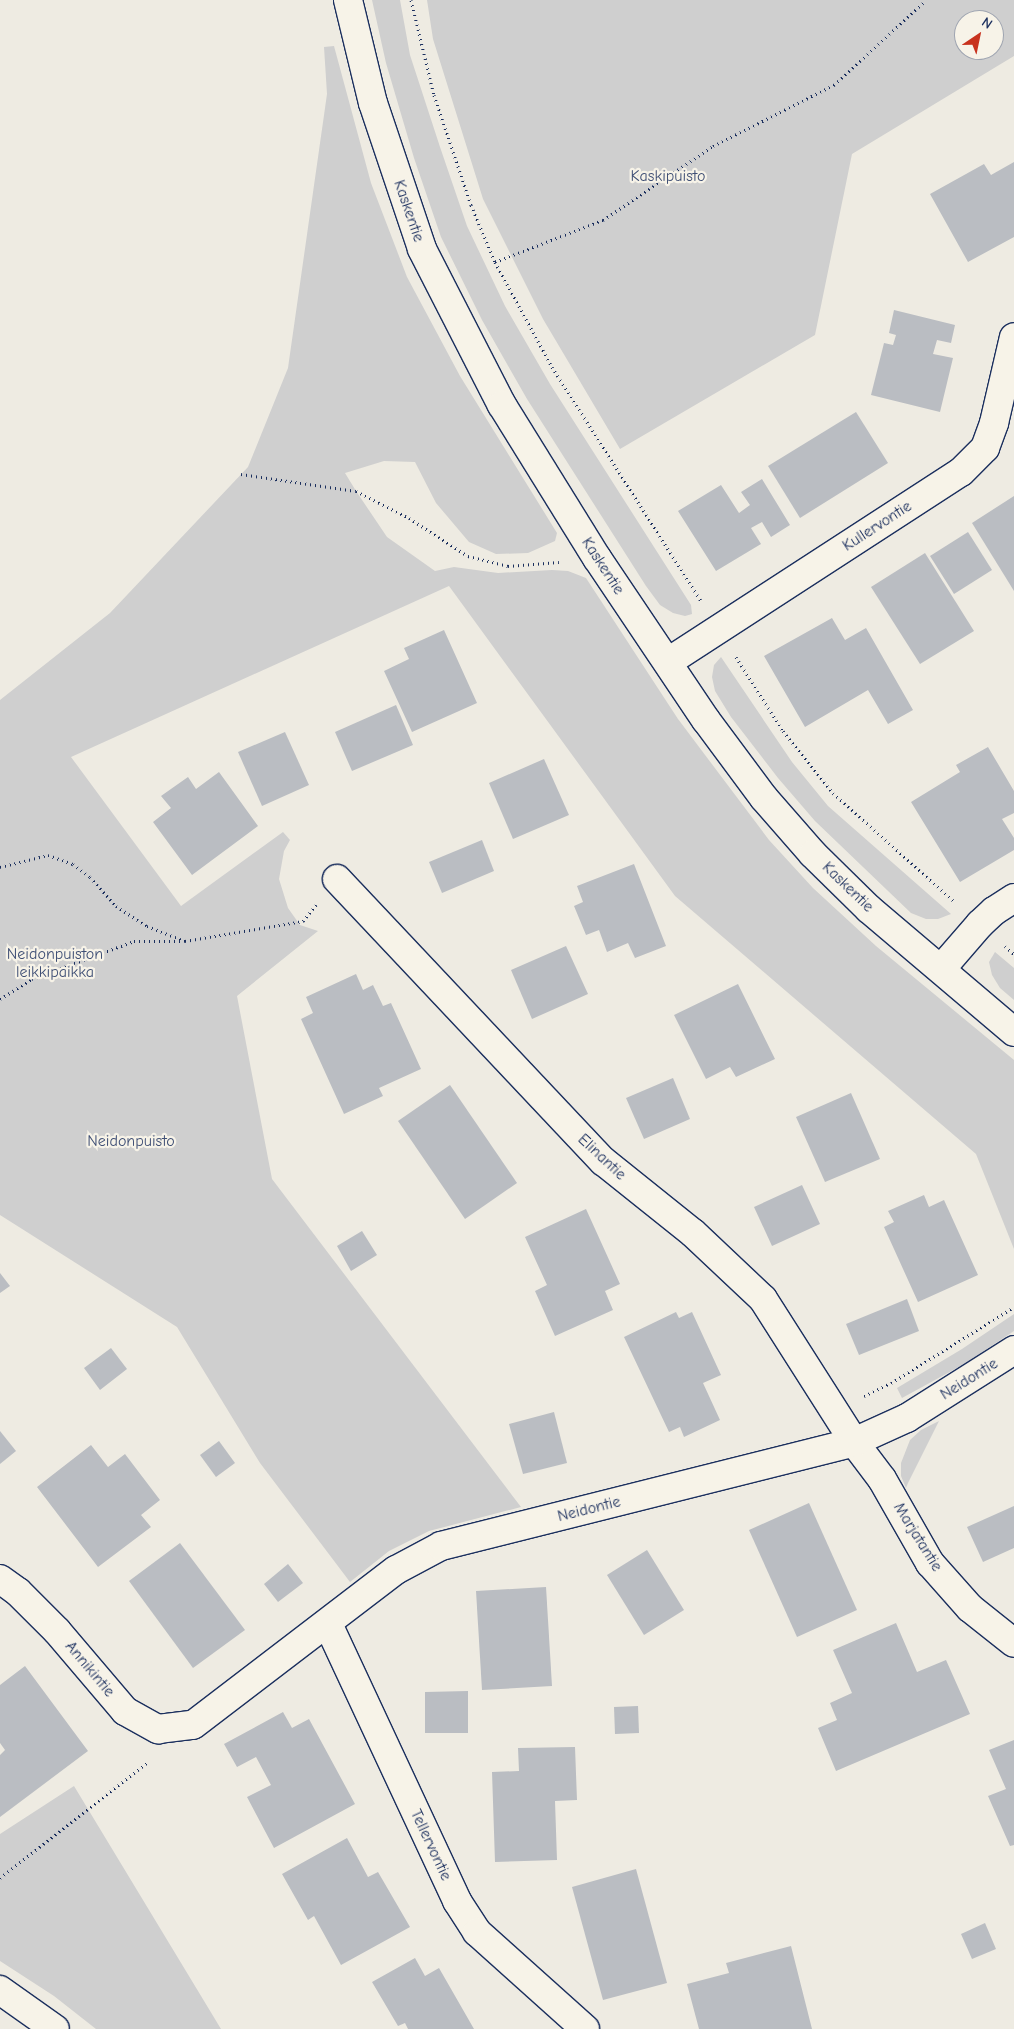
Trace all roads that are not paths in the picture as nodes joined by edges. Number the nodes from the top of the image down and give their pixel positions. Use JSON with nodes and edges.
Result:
{"nodes":[{"id":1,"x":348,"y":0,"type":"edge"},
{"id":2,"x":1014,"y":337,"type":"edge"},
{"id":3,"x":668,"y":662,"type":"junction"},
{"id":4,"x":337,"y":879,"type":"road end"},
{"id":5,"x":1014,"y":898,"type":"edge"},
{"id":6,"x":941,"y":969,"type":"junction"},
{"id":7,"x":1014,"y":1032,"type":"edge"},
{"id":8,"x":1014,"y":1350,"type":"edge"},
{"id":9,"x":854,"y":1442,"type":"junction"},
{"id":10,"x":0,"y":1579,"type":"edge"},
{"id":11,"x":328,"y":1624,"type":"junction"},
{"id":12,"x":1014,"y":1643,"type":"edge"},
{"id":13,"x":193,"y":1725,"type":"joint"},
{"id":14,"x":0,"y":1990,"type":"edge"},
{"id":15,"x":56,"y":2029,"type":"edge"},
{"id":16,"x":585,"y":2029,"type":"edge"}],
"edges":[{"from":1,"to":3,"type":"street","name":"Kaskentie"},
{"from":2,"to":3,"type":"street","name":"Kullervontie"},
{"from":3,"to":6,"type":"street","name":"Kaskentie"},
{"from":4,"to":9,"type":"street","name":"Elinantie"},
{"from":5,"to":6,"type":"street"},
{"from":6,"to":7,"type":"street","name":"Kaskentie"},
{"from":8,"to":9,"type":"street","name":"Neidontie"},
{"from":9,"to":11,"type":"street","name":"Neidontie"},
{"from":9,"to":12,"type":"street","name":"Marjatantie"},
{"from":10,"to":13,"type":"street","name":"Annikintie"},
{"from":11,"to":13,"type":"street","name":"Neidontie"},
{"from":11,"to":16,"type":"street","name":"Tellervontie"},
{"from":14,"to":15,"type":"street"}]}
